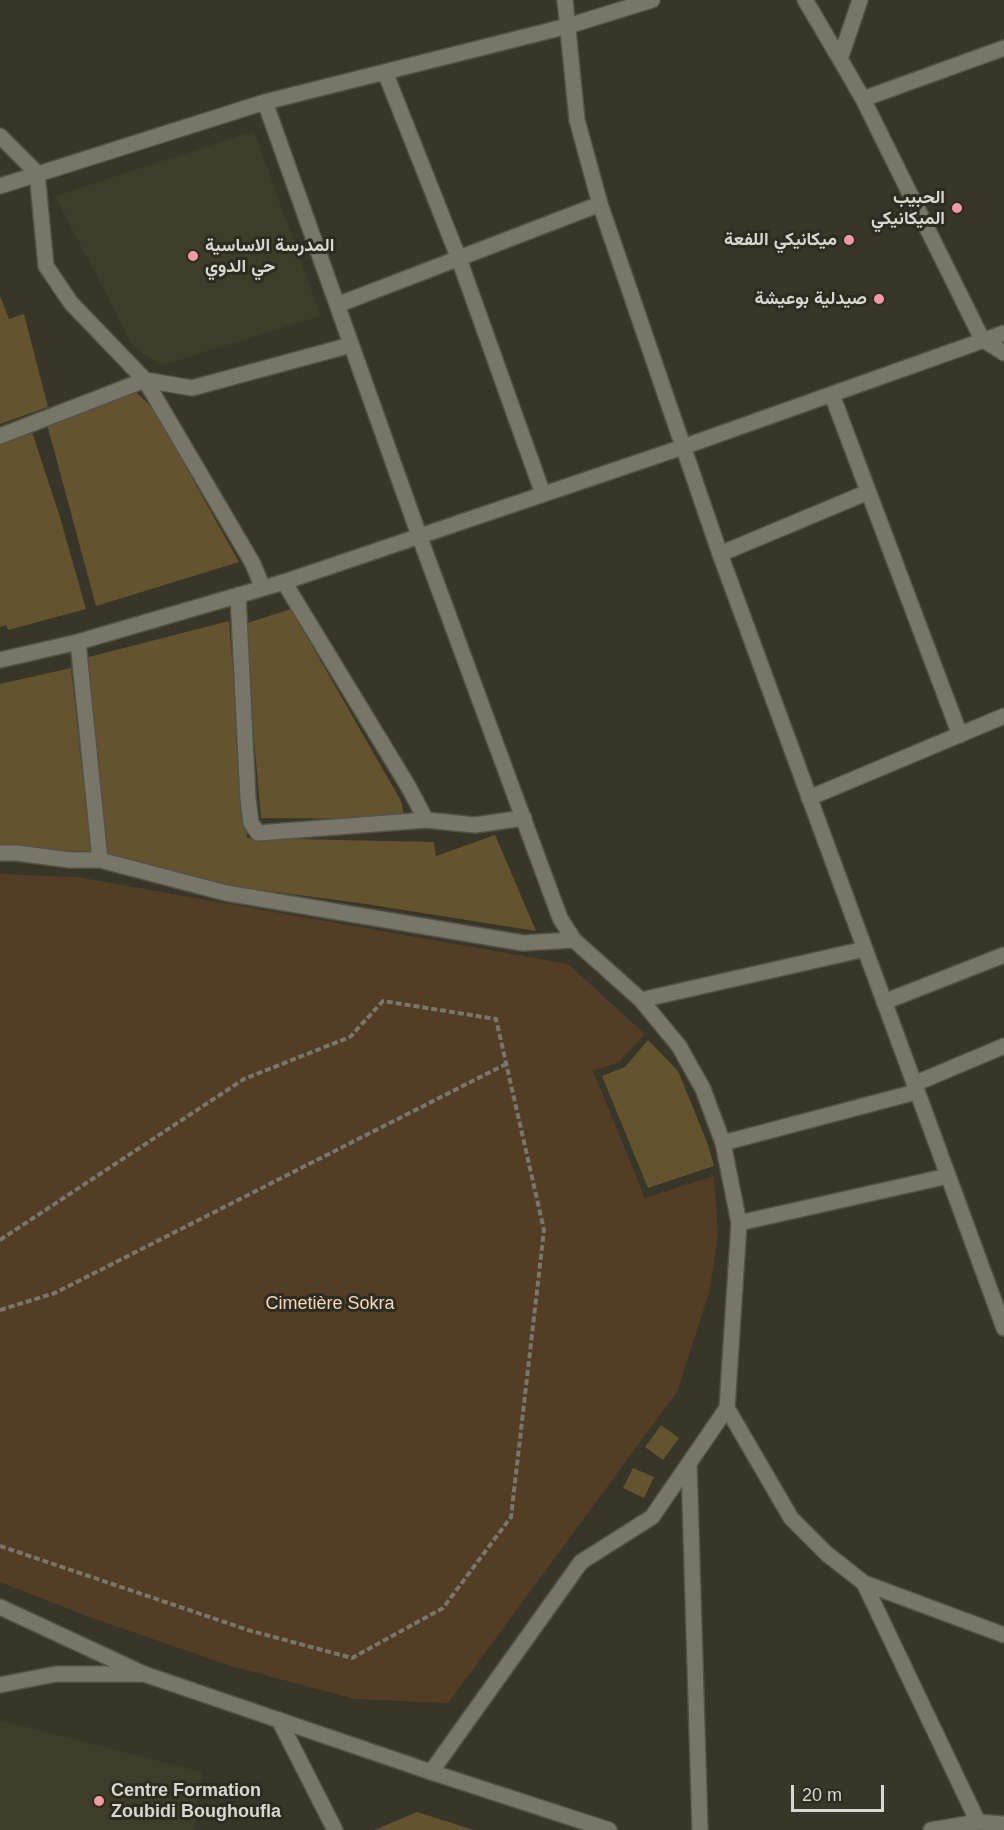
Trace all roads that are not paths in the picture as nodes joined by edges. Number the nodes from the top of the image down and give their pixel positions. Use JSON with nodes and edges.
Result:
{"nodes":[{"id":1,"x":565,"y":0,"type":"edge"},
{"id":2,"x":652,"y":0,"type":"edge"},
{"id":3,"x":805,"y":0,"type":"edge"},
{"id":4,"x":860,"y":0,"type":"edge"},
{"id":5,"x":568,"y":26,"type":"junction"},
{"id":6,"x":1004,"y":48,"type":"edge"},
{"id":7,"x":840,"y":59,"type":"junction"},
{"id":8,"x":385,"y":72,"type":"junction"},
{"id":9,"x":862,"y":99,"type":"junction"},
{"id":10,"x":265,"y":102,"type":"junction"},
{"id":11,"x":0,"y":136,"type":"edge"},
{"id":12,"x":37,"y":173,"type":"junction"},
{"id":13,"x":0,"y":186,"type":"edge"},
{"id":14,"x":600,"y":204,"type":"junction"},
{"id":15,"x":459,"y":258,"type":"junction"},
{"id":16,"x":337,"y":305,"type":"junction"},
{"id":17,"x":1004,"y":333,"type":"edge"},
{"id":18,"x":982,"y":339,"type":"junction"},
{"id":19,"x":351,"y":345,"type":"junction"},
{"id":20,"x":1004,"y":353,"type":"edge"},
{"id":21,"x":146,"y":380,"type":"junction"},
{"id":22,"x":832,"y":394,"type":"junction"},
{"id":23,"x":0,"y":436,"type":"edge"},
{"id":24,"x":683,"y":447,"type":"junction"},
{"id":25,"x":868,"y":492,"type":"junction"},
{"id":26,"x":543,"y":494,"type":"junction"},
{"id":27,"x":420,"y":538,"type":"junction"},
{"id":28,"x":720,"y":554,"type":"junction"},
{"id":29,"x":284,"y":582,"type":"junction"},
{"id":30,"x":263,"y":588,"type":"junction"},
{"id":31,"x":238,"y":595,"type":"junction"},
{"id":32,"x":78,"y":642,"type":"junction"},
{"id":33,"x":0,"y":660,"type":"edge"},
{"id":34,"x":1004,"y":716,"type":"edge"},
{"id":35,"x":960,"y":735,"type":"junction"},
{"id":36,"x":809,"y":798,"type":"junction"},
{"id":37,"x":524,"y":818,"type":"junction"},
{"id":38,"x":426,"y":820,"type":"junction"},
{"id":39,"x":0,"y":853,"type":"edge"},
{"id":40,"x":100,"y":860,"type":"junction"},
{"id":41,"x":574,"y":940,"type":"junction"},
{"id":42,"x":865,"y":949,"type":"junction"},
{"id":43,"x":1004,"y":955,"type":"edge"},
{"id":44,"x":641,"y":1000,"type":"junction"},
{"id":45,"x":884,"y":1002,"type":"junction"},
{"id":46,"x":1004,"y":1046,"type":"edge"},
{"id":47,"x":915,"y":1088,"type":"junction"},
{"id":48,"x":723,"y":1143,"type":"junction"},
{"id":49,"x":948,"y":1176,"type":"junction"},
{"id":50,"x":739,"y":1223,"type":"junction"},
{"id":51,"x":998,"y":1293,"type":"edge"},
{"id":52,"x":1004,"y":1328,"type":"edge"},
{"id":53,"x":727,"y":1408,"type":"junction"},
{"id":54,"x":689,"y":1464,"type":"junction"},
{"id":55,"x":864,"y":1583,"type":"junction"},
{"id":56,"x":0,"y":1607,"type":"edge"},
{"id":57,"x":1004,"y":1635,"type":"edge"},
{"id":58,"x":144,"y":1674,"type":"junction"},
{"id":59,"x":0,"y":1685,"type":"edge"},
{"id":60,"x":279,"y":1720,"type":"junction"},
{"id":61,"x":431,"y":1772,"type":"junction"},
{"id":62,"x":978,"y":1822,"type":"junction"},
{"id":63,"x":1004,"y":1824,"type":"edge"},
{"id":64,"x":335,"y":1830,"type":"edge"},
{"id":65,"x":609,"y":1830,"type":"edge"},
{"id":66,"x":700,"y":1830,"type":"edge"},
{"id":67,"x":931,"y":1830,"type":"edge"}],
"edges":[{"from":1,"to":5,"type":"street"},
{"from":2,"to":5,"type":"street"},
{"from":3,"to":7,"type":"street"},
{"from":4,"to":7,"type":"street"},
{"from":5,"to":8,"type":"street"},
{"from":5,"to":14,"type":"street"},
{"from":6,"to":9,"type":"street"},
{"from":7,"to":9,"type":"street"},
{"from":8,"to":10,"type":"street"},
{"from":8,"to":15,"type":"street"},
{"from":9,"to":18,"type":"street"},
{"from":10,"to":12,"type":"street"},
{"from":10,"to":16,"type":"street"},
{"from":11,"to":12,"type":"street"},
{"from":12,"to":13,"type":"street"},
{"from":12,"to":21,"type":"street"},
{"from":14,"to":15,"type":"street"},
{"from":14,"to":24,"type":"street"},
{"from":15,"to":16,"type":"street"},
{"from":15,"to":26,"type":"street"},
{"from":16,"to":19,"type":"street"},
{"from":17,"to":18,"type":"street"},
{"from":18,"to":20,"type":"street"},
{"from":18,"to":22,"type":"street"},
{"from":19,"to":21,"type":"street"},
{"from":19,"to":27,"type":"street"},
{"from":21,"to":23,"type":"street"},
{"from":21,"to":30,"type":"street"},
{"from":22,"to":24,"type":"street"},
{"from":22,"to":25,"type":"street"},
{"from":24,"to":26,"type":"street"},
{"from":24,"to":28,"type":"street"},
{"from":25,"to":28,"type":"street"},
{"from":25,"to":35,"type":"street"},
{"from":26,"to":27,"type":"street"},
{"from":27,"to":29,"type":"street"},
{"from":27,"to":37,"type":"street"},
{"from":28,"to":36,"type":"street"},
{"from":29,"to":30,"type":"street"},
{"from":29,"to":38,"type":"street"},
{"from":30,"to":31,"type":"street"},
{"from":31,"to":32,"type":"street"},
{"from":31,"to":38,"type":"street"},
{"from":32,"to":33,"type":"street"},
{"from":32,"to":40,"type":"street"},
{"from":34,"to":35,"type":"street"},
{"from":35,"to":36,"type":"street"},
{"from":36,"to":42,"type":"street"},
{"from":37,"to":38,"type":"street"},
{"from":37,"to":41,"type":"street"},
{"from":39,"to":40,"type":"street"},
{"from":40,"to":41,"type":"street"},
{"from":41,"to":44,"type":"street"},
{"from":42,"to":44,"type":"street"},
{"from":42,"to":45,"type":"street"},
{"from":43,"to":45,"type":"street"},
{"from":44,"to":48,"type":"street"},
{"from":45,"to":47,"type":"street"},
{"from":46,"to":47,"type":"street"},
{"from":47,"to":48,"type":"street"},
{"from":47,"to":49,"type":"street"},
{"from":48,"to":50,"type":"street"},
{"from":49,"to":50,"type":"street"},
{"from":49,"to":51,"type":"street"},
{"from":50,"to":53,"type":"street"},
{"from":51,"to":52,"type":"street"},
{"from":53,"to":54,"type":"street"},
{"from":53,"to":55,"type":"street"},
{"from":54,"to":61,"type":"street"},
{"from":54,"to":66,"type":"street"},
{"from":55,"to":57,"type":"street"},
{"from":55,"to":62,"type":"street"},
{"from":56,"to":58,"type":"street"},
{"from":58,"to":59,"type":"street"},
{"from":58,"to":60,"type":"street"},
{"from":60,"to":61,"type":"street"},
{"from":60,"to":64,"type":"street"},
{"from":61,"to":65,"type":"street"},
{"from":62,"to":63,"type":"street"},
{"from":62,"to":67,"type":"street"}]}
